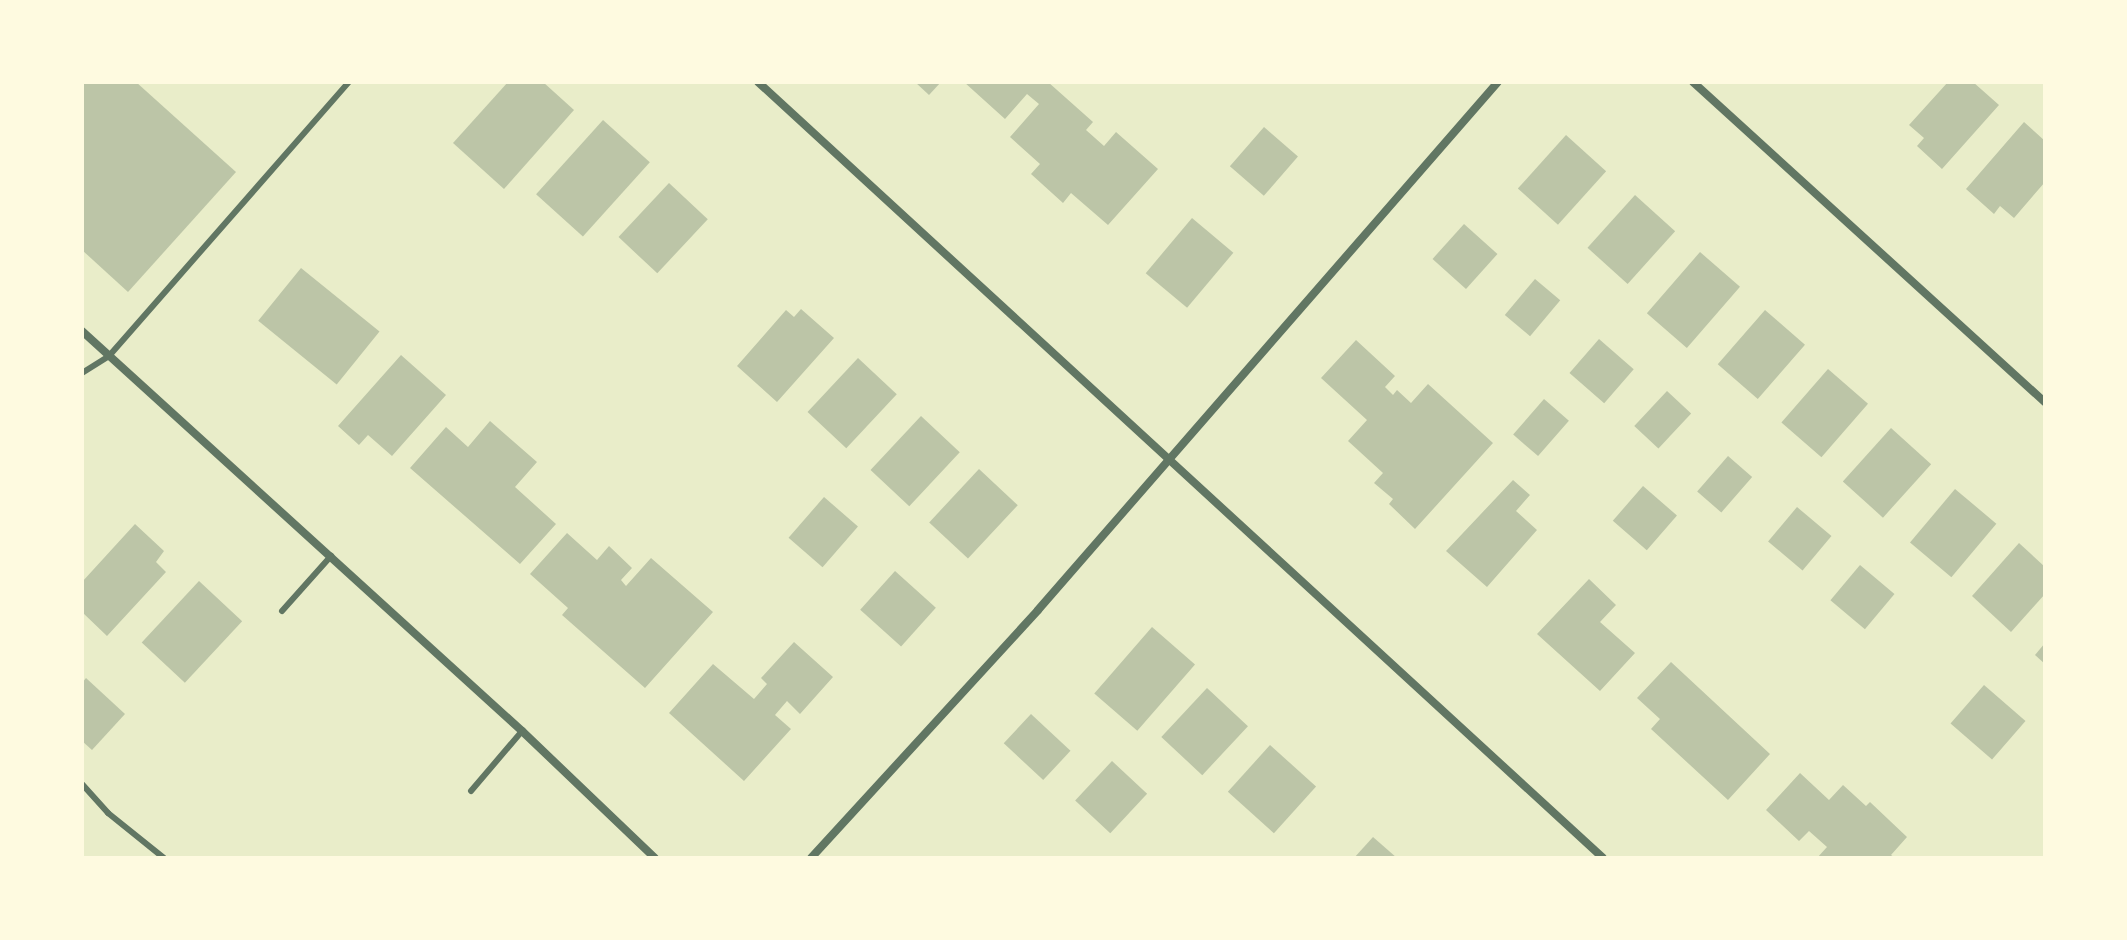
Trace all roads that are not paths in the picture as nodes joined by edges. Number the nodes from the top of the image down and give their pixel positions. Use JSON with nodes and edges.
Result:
{"nodes":[{"id":1,"x":349,"y":82,"type":"edge"},
{"id":2,"x":758,"y":82,"type":"edge"},
{"id":3,"x":1498,"y":82,"type":"edge"},
{"id":4,"x":1693,"y":82,"type":"edge"},
{"id":5,"x":82,"y":331,"type":"edge"},
{"id":6,"x":109,"y":356,"type":"junction"},
{"id":7,"x":82,"y":373,"type":"edge"},
{"id":8,"x":2045,"y":402,"type":"edge"},
{"id":9,"x":1168,"y":457,"type":"junction"},
{"id":10,"x":331,"y":556,"type":"junction"},
{"id":11,"x":282,"y":611,"type":"dead end"},
{"id":12,"x":522,"y":731,"type":"junction"},
{"id":13,"x":82,"y":784,"type":"edge"},
{"id":14,"x":471,"y":791,"type":"dead end"},
{"id":15,"x":164,"y":858,"type":"edge"},
{"id":16,"x":655,"y":858,"type":"edge"},
{"id":17,"x":811,"y":858,"type":"edge"},
{"id":18,"x":1603,"y":858,"type":"edge"}],
"edges":[{"from":1,"to":6,"type":"lane"},
{"from":2,"to":9,"type":"street"},
{"from":3,"to":9,"type":"street"},
{"from":4,"to":8,"type":"street"},
{"from":5,"to":6,"type":"street"},
{"from":6,"to":7,"type":"lane"},
{"from":6,"to":10,"type":"street"},
{"from":9,"to":17,"type":"street"},
{"from":9,"to":18,"type":"street"},
{"from":10,"to":11,"type":"lane"},
{"from":10,"to":12,"type":"street"},
{"from":12,"to":14,"type":"lane"},
{"from":12,"to":16,"type":"street"},
{"from":13,"to":15,"type":"lane"}]}
